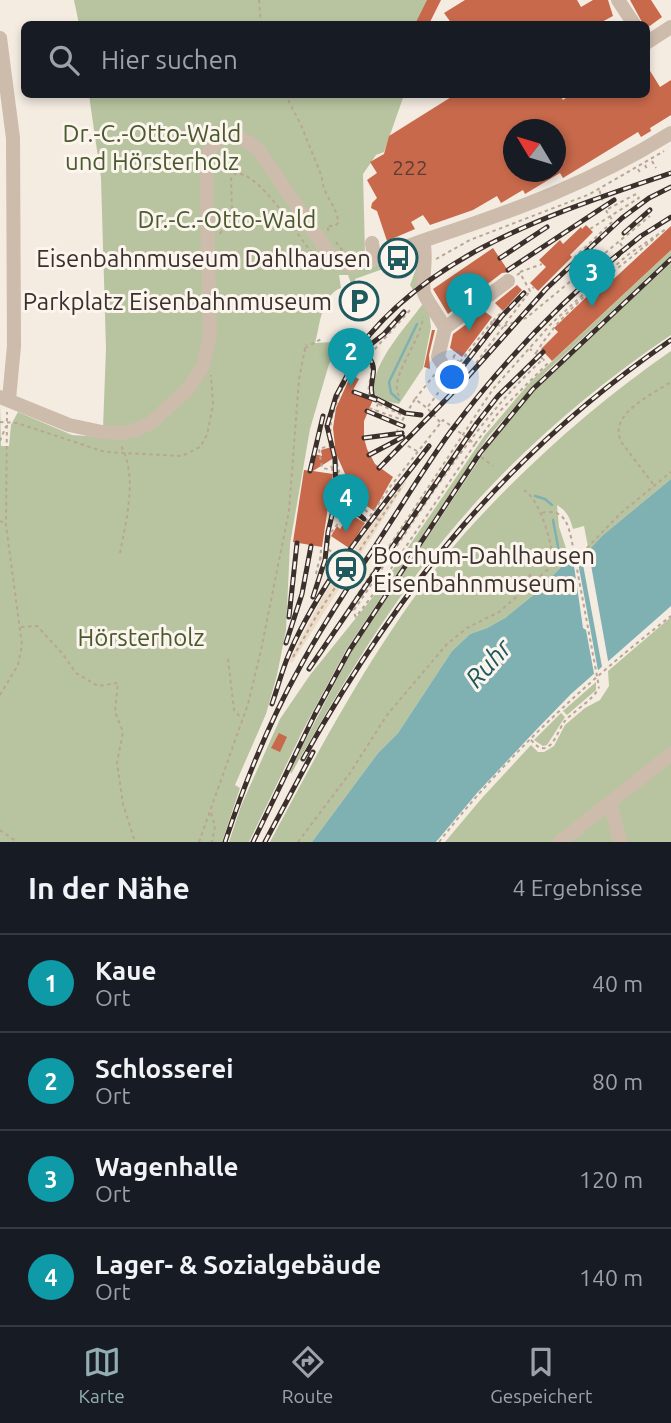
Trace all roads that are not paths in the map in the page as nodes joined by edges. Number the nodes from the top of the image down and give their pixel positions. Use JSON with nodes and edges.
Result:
{"nodes":[{"id":1,"x":618,"y":0,"type":"edge"},
{"id":2,"x":628,"y":21,"type":"edge"},
{"id":3,"x":671,"y":27,"type":"edge"},
{"id":4,"x":0,"y":38,"type":"edge"},
{"id":5,"x":650,"y":40,"type":"edge"},
{"id":6,"x":671,"y":133,"type":"edge"},
{"id":7,"x":423,"y":241,"type":"junction"},
{"id":8,"x":389,"y":244,"type":"dead end"},
{"id":9,"x":373,"y":250,"type":"junction"},
{"id":10,"x":514,"y":277,"type":"road end"},
{"id":11,"x":445,"y":328,"type":"junction"},
{"id":12,"x":449,"y":366,"type":"road end"},
{"id":13,"x":4,"y":398,"type":"edge"},
{"id":14,"x":671,"y":754,"type":"edge"},
{"id":15,"x":610,"y":802,"type":"junction"},
{"id":16,"x":560,"y":842,"type":"edge"},
{"id":17,"x":620,"y":842,"type":"edge"}],
"edges":[{"from":1,"to":2,"type":"street"},
{"from":3,"to":5,"type":"street"},
{"from":4,"to":13,"type":"street"},
{"from":6,"to":7,"type":"street"},
{"from":7,"to":9,"type":"street"},
{"from":7,"to":11,"type":"street"},
{"from":8,"to":9,"type":"street"},
{"from":9,"to":13,"type":"street"},
{"from":10,"to":11,"type":"street"},
{"from":11,"to":12,"type":"street"},
{"from":14,"to":15,"type":"street"},
{"from":15,"to":16,"type":"street"},
{"from":15,"to":17,"type":"street"}]}
